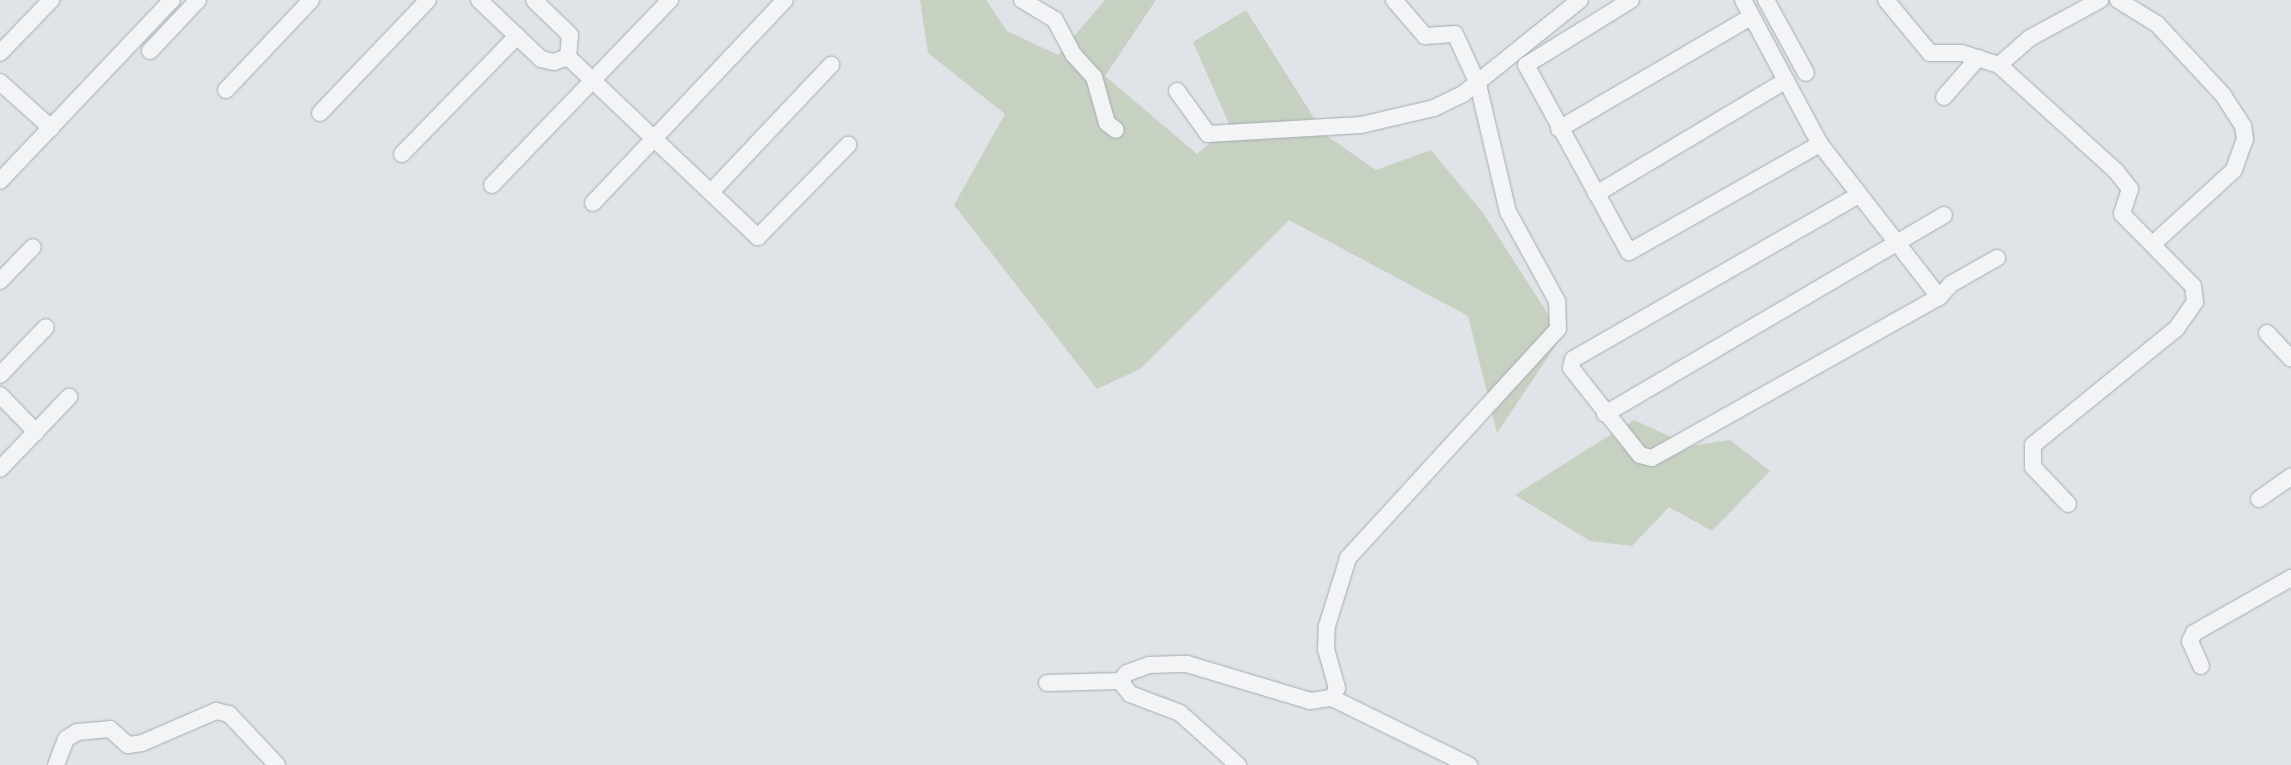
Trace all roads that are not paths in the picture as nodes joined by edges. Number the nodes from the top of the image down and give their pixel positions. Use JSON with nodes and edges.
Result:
{"nodes":[{"id":1,"x":51,"y":0,"type":"edge"},
{"id":2,"x":172,"y":0,"type":"edge"},
{"id":3,"x":198,"y":0,"type":"edge"},
{"id":4,"x":311,"y":0,"type":"edge"},
{"id":5,"x":428,"y":0,"type":"edge"},
{"id":6,"x":479,"y":0,"type":"edge"},
{"id":7,"x":670,"y":0,"type":"edge"},
{"id":8,"x":784,"y":0,"type":"edge"},
{"id":9,"x":1022,"y":0,"type":"edge"},
{"id":10,"x":1394,"y":0,"type":"edge"},
{"id":11,"x":1580,"y":0,"type":"edge"},
{"id":12,"x":1631,"y":0,"type":"edge"},
{"id":13,"x":1742,"y":0,"type":"edge"},
{"id":14,"x":1766,"y":0,"type":"edge"},
{"id":15,"x":1886,"y":0,"type":"edge"},
{"id":16,"x":2100,"y":0,"type":"edge"},
{"id":17,"x":2118,"y":0,"type":"edge"},
{"id":18,"x":540,"y":2,"type":"edge"},
{"id":19,"x":2072,"y":7,"type":"edge"},
{"id":20,"x":1749,"y":18,"type":"junction"},
{"id":21,"x":517,"y":36,"type":"junction"},
{"id":22,"x":150,"y":50,"type":"dead end"},
{"id":23,"x":0,"y":53,"type":"edge"},
{"id":24,"x":568,"y":57,"type":"junction"},
{"id":25,"x":1978,"y":58,"type":"junction"},
{"id":26,"x":831,"y":65,"type":"dead end"},
{"id":27,"x":1999,"y":65,"type":"junction"},
{"id":28,"x":1806,"y":73,"type":"dead end"},
{"id":29,"x":593,"y":80,"type":"junction"},
{"id":30,"x":0,"y":82,"type":"edge"},
{"id":31,"x":1785,"y":82,"type":"junction"},
{"id":32,"x":1478,"y":84,"type":"junction"},
{"id":33,"x":226,"y":90,"type":"dead end"},
{"id":34,"x":1177,"y":91,"type":"dead end"},
{"id":35,"x":1944,"y":97,"type":"dead end"},
{"id":36,"x":320,"y":114,"type":"dead end"},
{"id":37,"x":50,"y":128,"type":"junction"},
{"id":38,"x":1559,"y":129,"type":"junction"},
{"id":39,"x":1116,"y":130,"type":"dead end"},
{"id":40,"x":654,"y":139,"type":"junction"},
{"id":41,"x":1820,"y":144,"type":"junction"},
{"id":42,"x":848,"y":145,"type":"dead end"},
{"id":43,"x":402,"y":154,"type":"dead end"},
{"id":44,"x":0,"y":181,"type":"edge"},
{"id":45,"x":492,"y":185,"type":"dead end"},
{"id":46,"x":711,"y":192,"type":"junction"},
{"id":47,"x":1596,"y":194,"type":"junction"},
{"id":48,"x":1857,"y":196,"type":"junction"},
{"id":49,"x":593,"y":203,"type":"dead end"},
{"id":50,"x":1944,"y":215,"type":"dead end"},
{"id":51,"x":1900,"y":244,"type":"junction"},
{"id":52,"x":2153,"y":244,"type":"junction"},
{"id":53,"x":34,"y":246,"type":"dead end"},
{"id":54,"x":1997,"y":258,"type":"dead end"},
{"id":55,"x":0,"y":281,"type":"edge"},
{"id":56,"x":1938,"y":297,"type":"junction"},
{"id":57,"x":46,"y":328,"type":"dead end"},
{"id":58,"x":2266,"y":333,"type":"dead end"},
{"id":59,"x":2291,"y":359,"type":"edge"},
{"id":60,"x":0,"y":375,"type":"edge"},
{"id":61,"x":0,"y":395,"type":"edge"},
{"id":62,"x":69,"y":398,"type":"dead end"},
{"id":63,"x":1605,"y":414,"type":"junction"},
{"id":64,"x":36,"y":432,"type":"junction"},
{"id":65,"x":0,"y":469,"type":"edge"},
{"id":66,"x":2291,"y":477,"type":"edge"},
{"id":67,"x":2259,"y":499,"type":"dead end"},
{"id":68,"x":2068,"y":504,"type":"dead end"},
{"id":69,"x":2291,"y":578,"type":"edge"},
{"id":70,"x":2201,"y":666,"type":"dead end"},
{"id":71,"x":1120,"y":681,"type":"junction"},
{"id":72,"x":1047,"y":683,"type":"dead end"},
{"id":73,"x":1332,"y":698,"type":"junction"},
{"id":74,"x":56,"y":765,"type":"edge"},
{"id":75,"x":277,"y":765,"type":"edge"},
{"id":76,"x":1237,"y":765,"type":"edge"},
{"id":77,"x":1469,"y":765,"type":"edge"}],
"edges":[{"from":1,"to":23,"type":"street"},
{"from":2,"to":37,"type":"street"},
{"from":3,"to":22,"type":"street"},
{"from":4,"to":33,"type":"street"},
{"from":5,"to":36,"type":"street"},
{"from":6,"to":21,"type":"street"},
{"from":7,"to":29,"type":"street"},
{"from":8,"to":40,"type":"street"},
{"from":9,"to":39,"type":"street"},
{"from":10,"to":32,"type":"street"},
{"from":11,"to":32,"type":"street"},
{"from":12,"to":38,"type":"street"},
{"from":13,"to":20,"type":"street"},
{"from":14,"to":28,"type":"street"},
{"from":15,"to":25,"type":"street"},
{"from":16,"to":19,"type":"street"},
{"from":17,"to":52,"type":"street"},
{"from":18,"to":24,"type":"street"},
{"from":19,"to":27,"type":"street"},
{"from":20,"to":31,"type":"street"},
{"from":20,"to":38,"type":"street"},
{"from":21,"to":24,"type":"street"},
{"from":21,"to":43,"type":"street"},
{"from":24,"to":29,"type":"street"},
{"from":25,"to":27,"type":"street"},
{"from":25,"to":35,"type":"street"},
{"from":26,"to":46,"type":"street"},
{"from":27,"to":52,"type":"street"},
{"from":29,"to":40,"type":"street"},
{"from":29,"to":45,"type":"street"},
{"from":30,"to":37,"type":"street"},
{"from":31,"to":41,"type":"street"},
{"from":31,"to":47,"type":"street"},
{"from":32,"to":34,"type":"street"},
{"from":32,"to":73,"type":"street"},
{"from":37,"to":44,"type":"street"},
{"from":38,"to":47,"type":"street"},
{"from":40,"to":46,"type":"street"},
{"from":40,"to":49,"type":"street"},
{"from":41,"to":47,"type":"street"},
{"from":41,"to":48,"type":"street"},
{"from":42,"to":46,"type":"street"},
{"from":48,"to":51,"type":"street"},
{"from":48,"to":63,"type":"street"},
{"from":50,"to":51,"type":"street"},
{"from":51,"to":56,"type":"street"},
{"from":51,"to":63,"type":"street"},
{"from":52,"to":68,"type":"street"},
{"from":53,"to":55,"type":"street"},
{"from":54,"to":56,"type":"street"},
{"from":56,"to":63,"type":"street"},
{"from":57,"to":60,"type":"street"},
{"from":58,"to":59,"type":"street"},
{"from":61,"to":64,"type":"street"},
{"from":62,"to":64,"type":"street"},
{"from":64,"to":65,"type":"street"},
{"from":66,"to":67,"type":"street"},
{"from":69,"to":70,"type":"street"},
{"from":71,"to":72,"type":"street"},
{"from":71,"to":73,"type":"street"},
{"from":71,"to":76,"type":"street"},
{"from":73,"to":77,"type":"street"},
{"from":74,"to":75,"type":"street"}]}
